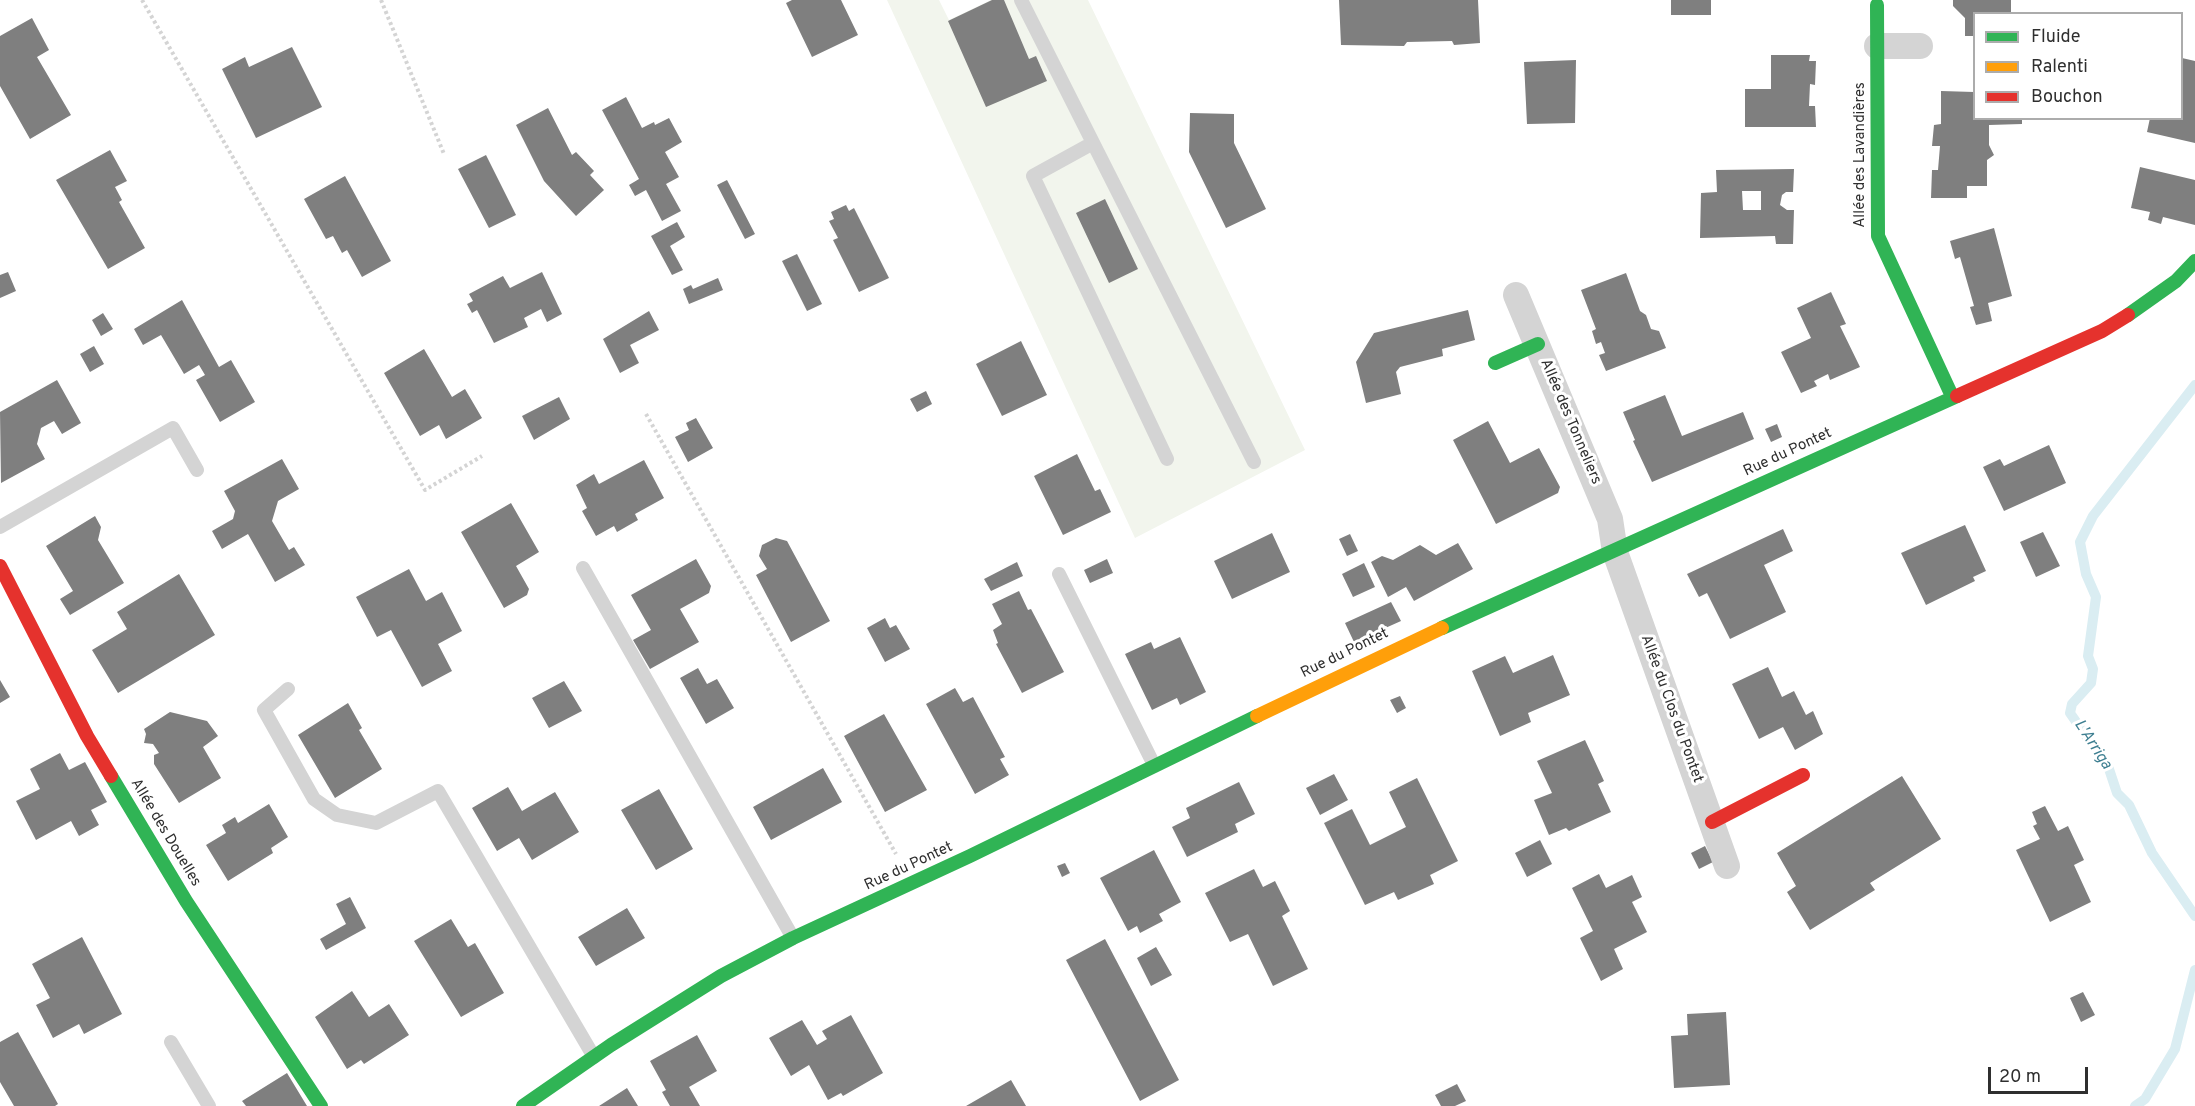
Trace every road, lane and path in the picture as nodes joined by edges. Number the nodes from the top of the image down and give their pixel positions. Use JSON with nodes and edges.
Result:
{"nodes":[{"id":1,"x":142,"y":0,"type":"edge"},
{"id":2,"x":381,"y":0,"type":"edge"},
{"id":3,"x":1022,"y":0,"type":"edge"},
{"id":4,"x":1877,"y":4,"type":"dead end"},
{"id":5,"x":1877,"y":46,"type":"junction"},
{"id":6,"x":1920,"y":46,"type":"dead end"},
{"id":7,"x":1093,"y":143,"type":"junction"},
{"id":8,"x":444,"y":154,"type":"dead end"},
{"id":9,"x":2195,"y":261,"type":"edge"},
{"id":10,"x":1516,"y":294,"type":"dead end"},
{"id":11,"x":1538,"y":344,"type":"junction"},
{"id":12,"x":1495,"y":363,"type":"dead end"},
{"id":13,"x":1953,"y":396,"type":"junction"},
{"id":14,"x":646,"y":414,"type":"dead end"},
{"id":15,"x":482,"y":456,"type":"dead end"},
{"id":16,"x":1167,"y":459,"type":"dead end"},
{"id":17,"x":1254,"y":462,"type":"dead end"},
{"id":18,"x":197,"y":470,"type":"dead end"},
{"id":19,"x":0,"y":527,"type":"edge"},
{"id":20,"x":1615,"y":552,"type":"junction"},
{"id":21,"x":0,"y":566,"type":"edge"},
{"id":22,"x":583,"y":568,"type":"dead end"},
{"id":23,"x":1059,"y":574,"type":"dead end"},
{"id":24,"x":288,"y":690,"type":"dead end"},
{"id":25,"x":1154,"y":765,"type":"junction"},
{"id":26,"x":1803,"y":776,"type":"dead end"},
{"id":27,"x":1712,"y":822,"type":"junction"},
{"id":28,"x":1728,"y":866,"type":"dead end"},
{"id":29,"x":912,"y":883,"type":"junction"},
{"id":30,"x":793,"y":938,"type":"junction"},
{"id":31,"x":171,"y":1042,"type":"dead end"},
{"id":32,"x":594,"y":1057,"type":"junction"},
{"id":33,"x":209,"y":1106,"type":"edge"},
{"id":34,"x":321,"y":1106,"type":"edge"},
{"id":35,"x":523,"y":1106,"type":"edge"}],
"edges":[{"from":1,"to":15,"type":"path"},
{"from":2,"to":8,"type":"path"},
{"from":3,"to":7,"type":"lane"},
{"from":4,"to":5,"type":"street","name":"Allée des Lavandières"},
{"from":5,"to":6,"type":"street"},
{"from":5,"to":13,"type":"street","name":"Allée des Lavandières"},
{"from":7,"to":16,"type":"lane"},
{"from":7,"to":17,"type":"lane"},
{"from":9,"to":13,"type":"street","name":"Rue du Pontet"},
{"from":10,"to":11,"type":"street","name":"Allée des Tonneliers"},
{"from":11,"to":12,"type":"street"},
{"from":11,"to":20,"type":"street","name":"Allée des Tonneliers"},
{"from":13,"to":20,"type":"street","name":"Rue du Pontet"},
{"from":14,"to":29,"type":"path"},
{"from":18,"to":19,"type":"lane"},
{"from":20,"to":25,"type":"street","name":"Rue du Pontet"},
{"from":20,"to":27,"type":"street","name":"Allée du Clos du Pontet"},
{"from":21,"to":34,"type":"street","name":"Allée des Douelles"},
{"from":22,"to":30,"type":"lane"},
{"from":23,"to":25,"type":"lane"},
{"from":24,"to":32,"type":"lane"},
{"from":25,"to":29,"type":"street","name":"Rue du Pontet"},
{"from":26,"to":27,"type":"street"},
{"from":27,"to":28,"type":"street","name":"Allée du Clos du Pontet"},
{"from":29,"to":30,"type":"street","name":"Rue du Pontet"},
{"from":30,"to":32,"type":"street","name":"Rue du Pontet"},
{"from":31,"to":33,"type":"lane"},
{"from":32,"to":35,"type":"street","name":"Rue du Pontet"}]}
